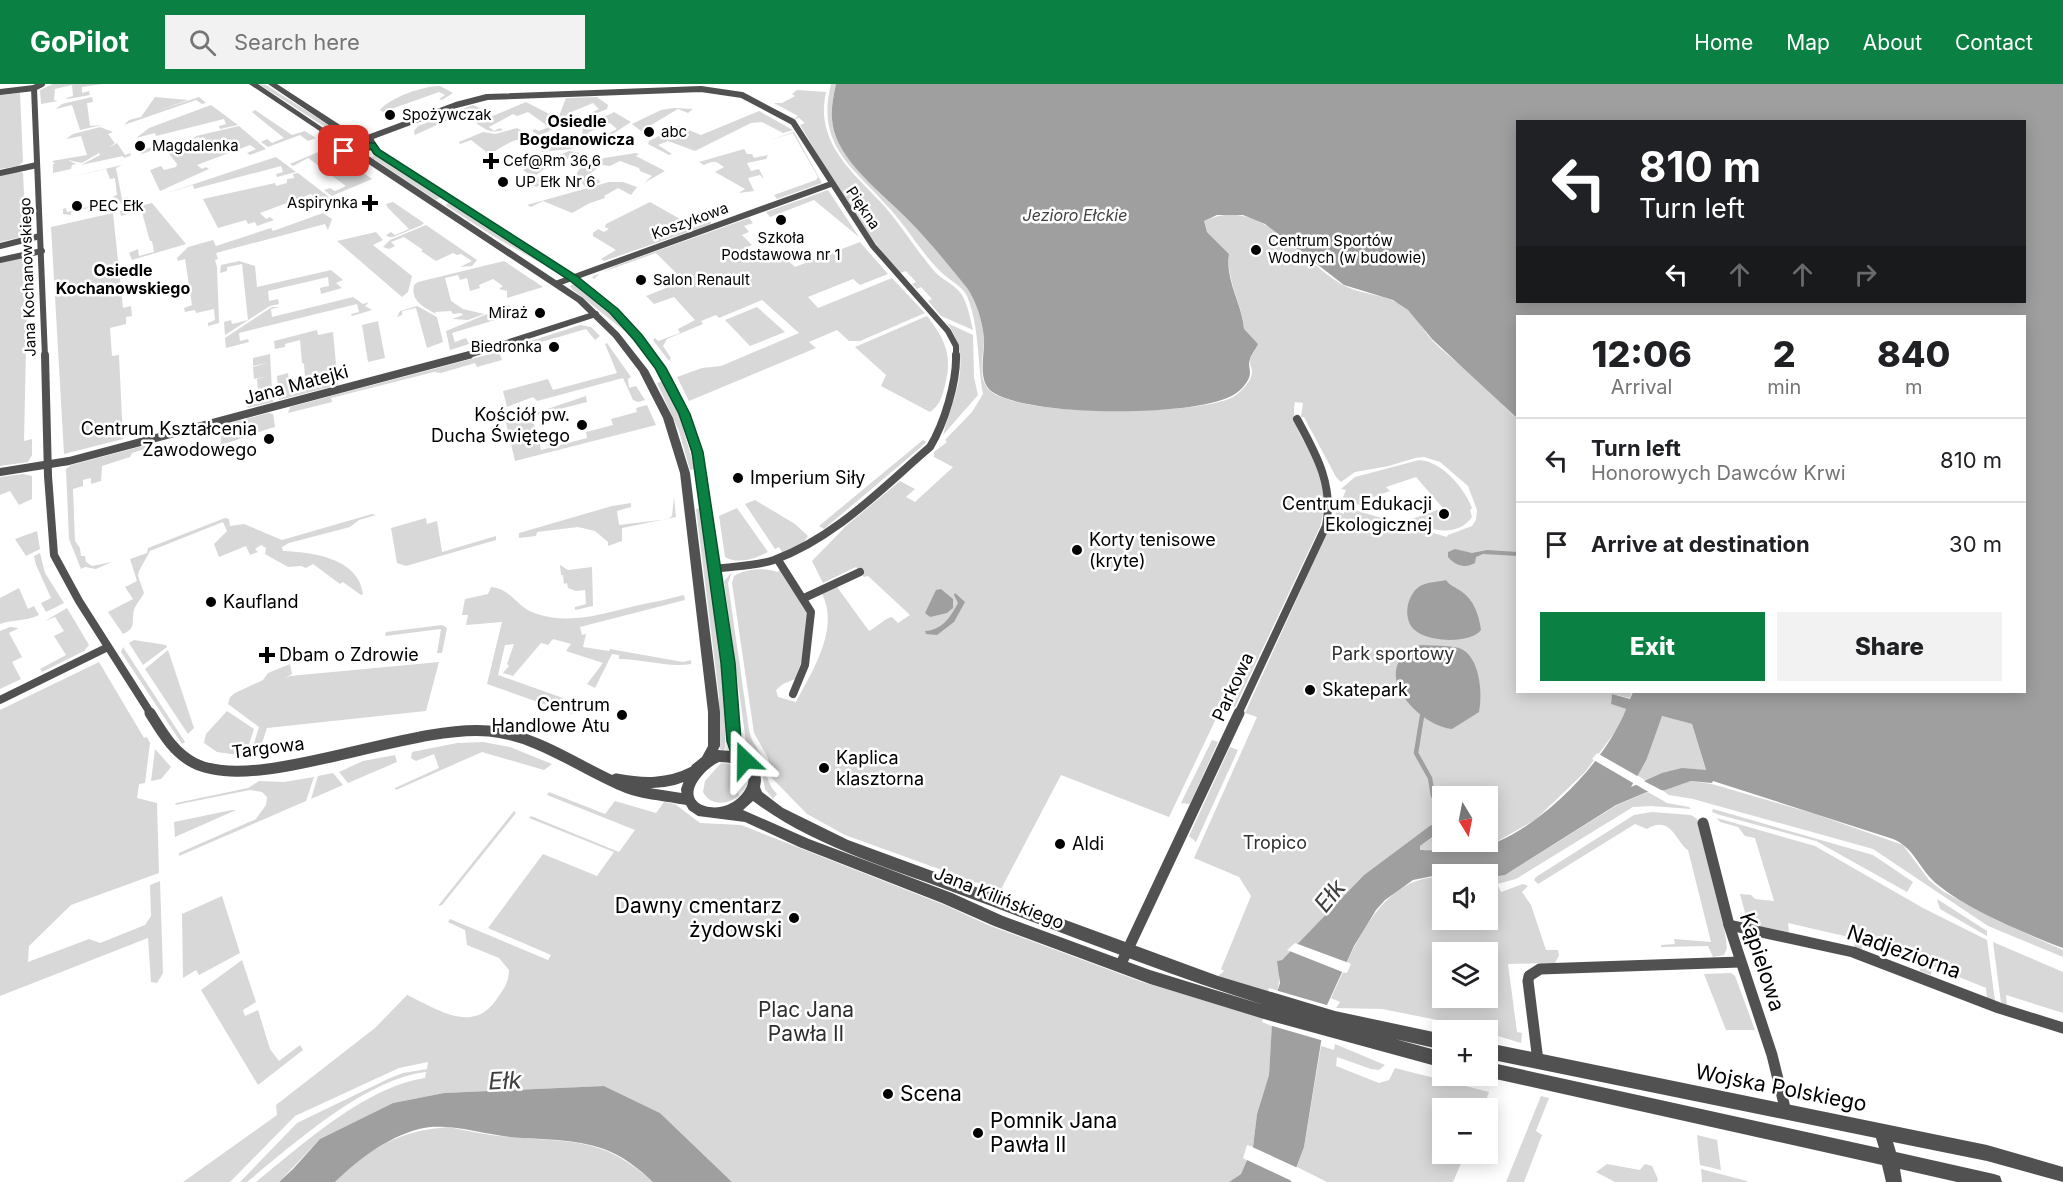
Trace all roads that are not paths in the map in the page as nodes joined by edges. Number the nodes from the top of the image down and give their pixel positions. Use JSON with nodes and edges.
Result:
{"nodes":[{"id":1,"x":42,"y":84,"type":"edge"},
{"id":2,"x":253,"y":84,"type":"edge"},
{"id":3,"x":272,"y":84,"type":"edge"},
{"id":4,"x":34,"y":88,"type":"junction"},
{"id":5,"x":0,"y":92,"type":"edge"},
{"id":6,"x":368,"y":142,"type":"junction"},
{"id":7,"x":347,"y":151,"type":"junction"},
{"id":8,"x":37,"y":165,"type":"junction"},
{"id":9,"x":0,"y":173,"type":"edge"},
{"id":10,"x":831,"y":184,"type":"junction"},
{"id":11,"x":40,"y":236,"type":"junction"},
{"id":12,"x":0,"y":246,"type":"edge"},
{"id":13,"x":42,"y":251,"type":"junction"},
{"id":14,"x":0,"y":260,"type":"edge"},
{"id":15,"x":573,"y":278,"type":"junction"},
{"id":16,"x":558,"y":283,"type":"junction"},
{"id":17,"x":596,"y":314,"type":"junction"},
{"id":18,"x":1297,"y":418,"type":"dead end"},
{"id":19,"x":48,"y":465,"type":"junction"},
{"id":20,"x":0,"y":472,"type":"edge"},
{"id":21,"x":705,"y":493,"type":"junction"},
{"id":22,"x":688,"y":496,"type":"junction"},
{"id":23,"x":778,"y":560,"type":"junction"},
{"id":24,"x":715,"y":569,"type":"junction"},
{"id":25,"x":860,"y":572,"type":"dead end"},
{"id":26,"x":804,"y":598,"type":"junction"},
{"id":27,"x":108,"y":647,"type":"junction"},
{"id":28,"x":793,"y":694,"type":"dead end"},
{"id":29,"x":0,"y":700,"type":"edge"},
{"id":30,"x":740,"y":757,"type":"junction"},
{"id":31,"x":707,"y":760,"type":"junction"},
{"id":32,"x":693,"y":772,"type":"junction"},
{"id":33,"x":605,"y":776,"type":"junction"},
{"id":34,"x":754,"y":789,"type":"junction"},
{"id":35,"x":689,"y":800,"type":"junction"},
{"id":36,"x":723,"y":813,"type":"junction"},
{"id":37,"x":1703,"y":824,"type":"dead end"},
{"id":38,"x":1729,"y":925,"type":"junction"},
{"id":39,"x":1127,"y":949,"type":"junction"},
{"id":40,"x":1740,"y":962,"type":"junction"},
{"id":41,"x":1120,"y":966,"type":"junction"},
{"id":42,"x":1265,"y":1005,"type":"junction"},
{"id":43,"x":1334,"y":1025,"type":"junction"},
{"id":44,"x":2063,"y":1028,"type":"edge"},
{"id":45,"x":1432,"y":1040,"type":"edge"},
{"id":46,"x":1498,"y":1053,"type":"edge"},
{"id":47,"x":1432,"y":1056,"type":"edge"},
{"id":48,"x":1538,"y":1061,"type":"junction"},
{"id":49,"x":1498,"y":1072,"type":"edge"},
{"id":50,"x":1786,"y":1112,"type":"junction"},
{"id":51,"x":1883,"y":1131,"type":"junction"},
{"id":52,"x":1890,"y":1158,"type":"junction"},
{"id":53,"x":2063,"y":1175,"type":"edge"},
{"id":54,"x":1894,"y":1182,"type":"edge"},
{"id":55,"x":1994,"y":1182,"type":"edge"}],
"edges":[{"from":1,"to":4,"type":"street"},
{"from":2,"to":7,"type":"street"},
{"from":3,"to":6,"type":"street"},
{"from":4,"to":5,"type":"street"},
{"from":4,"to":8,"type":"street","name":"Jana Kochanowskiego"},
{"from":6,"to":7,"type":"street"},
{"from":6,"to":7,"type":"street"},
{"from":6,"to":10,"type":"street","name":"Piękna"},
{"from":6,"to":15,"type":"street"},
{"from":7,"to":16,"type":"street"},
{"from":8,"to":9,"type":"street"},
{"from":8,"to":11,"type":"street","name":"Jana Kochanowskiego"},
{"from":10,"to":15,"type":"street","name":"Koszykowa"},
{"from":10,"to":23,"type":"street","name":"Piękna"},
{"from":11,"to":12,"type":"street"},
{"from":11,"to":13,"type":"street","name":"Jana Kochanowskiego"},
{"from":13,"to":14,"type":"street"},
{"from":13,"to":19,"type":"street","name":"Jana Kochanowskiego"},
{"from":15,"to":16,"type":"street","name":"Koszykowa"},
{"from":15,"to":21,"type":"street"},
{"from":16,"to":17,"type":"street"},
{"from":17,"to":19,"type":"street","name":"Jana Matejki"},
{"from":17,"to":22,"type":"street"},
{"from":18,"to":39,"type":"street","name":"Parkowa"},
{"from":19,"to":20,"type":"street","name":"Jana Matejki"},
{"from":19,"to":27,"type":"street","name":"Targowa"},
{"from":21,"to":22,"type":"street"},
{"from":21,"to":24,"type":"street"},
{"from":22,"to":31,"type":"street"},
{"from":23,"to":24,"type":"street","name":"Piękna"},
{"from":23,"to":26,"type":"street"},
{"from":24,"to":30,"type":"street"},
{"from":25,"to":26,"type":"street"},
{"from":26,"to":28,"type":"street"},
{"from":27,"to":29,"type":"street"},
{"from":27,"to":33,"type":"street","name":"Targowa"},
{"from":30,"to":31,"type":"street"},
{"from":30,"to":34,"type":"street"},
{"from":31,"to":32,"type":"street"},
{"from":32,"to":33,"type":"street","name":"Targowa"},
{"from":32,"to":35,"type":"street"},
{"from":33,"to":35,"type":"street","name":"Targowa"},
{"from":34,"to":36,"type":"street"},
{"from":34,"to":39,"type":"street","name":"Jana Kilińskiego"},
{"from":35,"to":36,"type":"street"},
{"from":36,"to":41,"type":"street","name":"Jana Kilińskiego"},
{"from":37,"to":38,"type":"street","name":"Kąpielowa"},
{"from":38,"to":40,"type":"street","name":"Kąpielowa"},
{"from":38,"to":44,"type":"street","name":"Nadjeziorna"},
{"from":39,"to":41,"type":"street","name":"Parkowa"},
{"from":39,"to":42,"type":"street","name":"Jana Kilińskiego"},
{"from":40,"to":48,"type":"street"},
{"from":40,"to":50,"type":"street","name":"Kąpielowa"},
{"from":41,"to":42,"type":"street","name":"Jana Kilińskiego"},
{"from":42,"to":43,"type":"street"},
{"from":43,"to":45,"type":"street"},
{"from":43,"to":47,"type":"street"},
{"from":46,"to":48,"type":"street","name":"Wojska Polskiego"},
{"from":48,"to":50,"type":"street","name":"Wojska Polskiego"},
{"from":49,"to":52,"type":"street"},
{"from":50,"to":51,"type":"street","name":"Wojska Polskiego"},
{"from":51,"to":52,"type":"street"},
{"from":51,"to":53,"type":"street","name":"Wojska Polskiego"},
{"from":52,"to":54,"type":"street"},
{"from":52,"to":55,"type":"street"}]}
